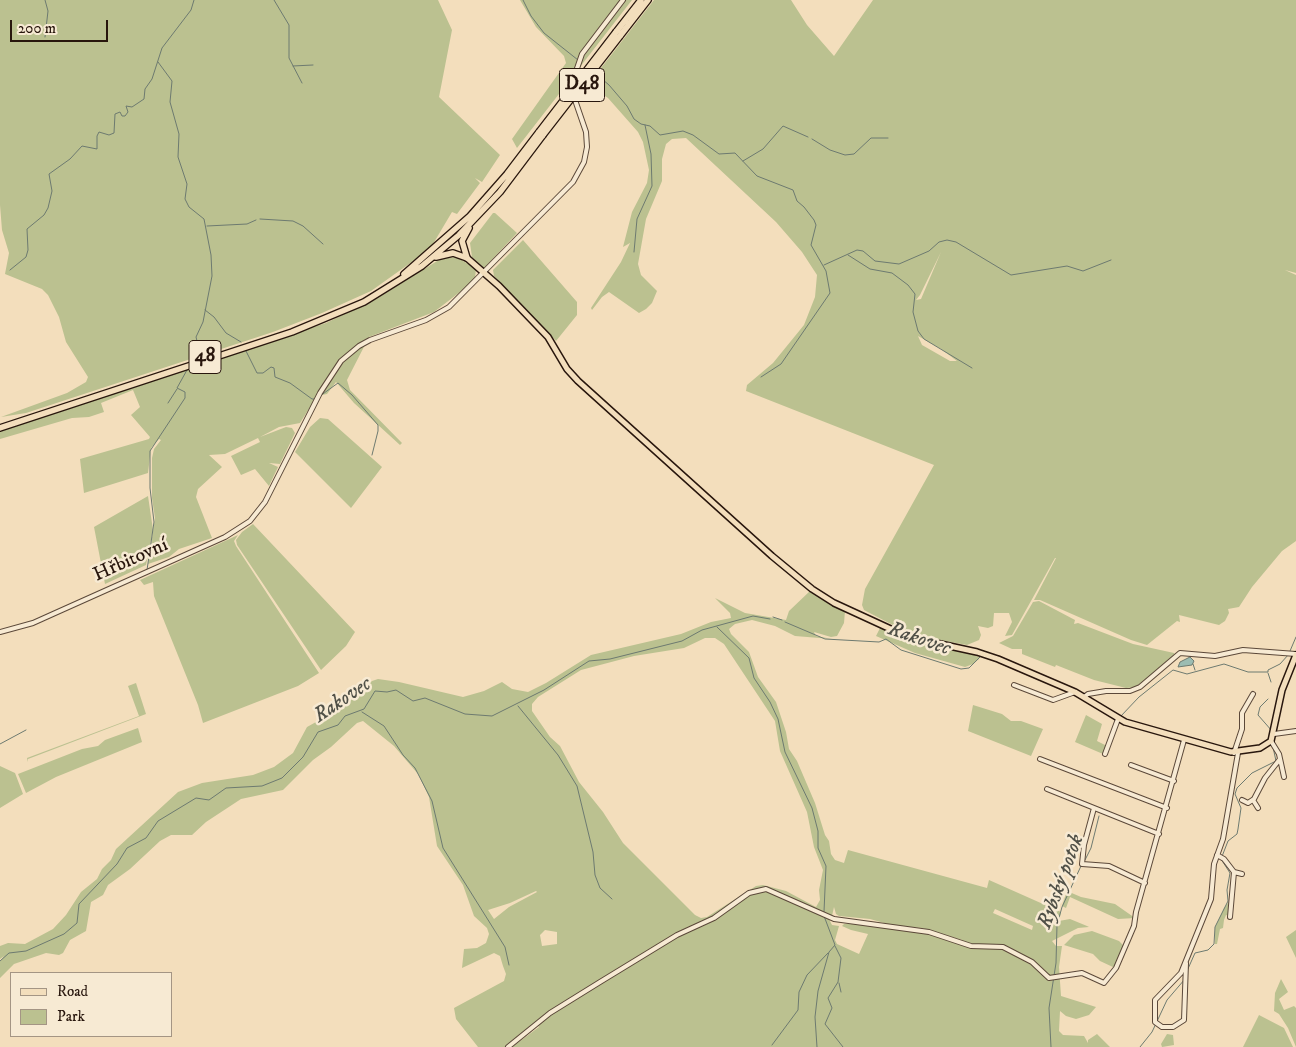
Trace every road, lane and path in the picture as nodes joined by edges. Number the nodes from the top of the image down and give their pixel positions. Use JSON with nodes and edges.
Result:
{"nodes":[{"id":1,"x":623,"y":0,"type":"edge"},
{"id":2,"x":641,"y":0,"type":"edge"},
{"id":3,"x":648,"y":0,"type":"edge"},
{"id":4,"x":618,"y":34,"type":"junction"},
{"id":5,"x":573,"y":80,"type":"dead end"},
{"id":6,"x":575,"y":100,"type":"dead end"},
{"id":7,"x":541,"y":134,"type":"junction"},
{"id":8,"x":474,"y":220,"type":"junction"},
{"id":9,"x":467,"y":258,"type":"junction"},
{"id":10,"x":422,"y":266,"type":"junction"},
{"id":11,"x":484,"y":273,"type":"junction"},
{"id":12,"x":0,"y":426,"type":"edge"},
{"id":13,"x":0,"y":632,"type":"edge"},
{"id":14,"x":1296,"y":655,"type":"edge"},
{"id":15,"x":1014,"y":685,"type":"dead end"},
{"id":16,"x":1075,"y":692,"type":"junction"},
{"id":17,"x":1252,"y":694,"type":"dead end"},
{"id":18,"x":1084,"y":697,"type":"junction"},
{"id":19,"x":1118,"y":719,"type":"junction"},
{"id":20,"x":1296,"y":731,"type":"edge"},
{"id":21,"x":1274,"y":734,"type":"junction"},
{"id":22,"x":1184,"y":740,"type":"junction"},
{"id":23,"x":1271,"y":741,"type":"junction"},
{"id":24,"x":1236,"y":753,"type":"junction"},
{"id":25,"x":1105,"y":754,"type":"dead end"},
{"id":26,"x":1040,"y":759,"type":"dead end"},
{"id":27,"x":1280,"y":759,"type":"junction"},
{"id":28,"x":1131,"y":765,"type":"dead end"},
{"id":29,"x":1284,"y":777,"type":"dead end"},
{"id":30,"x":1174,"y":781,"type":"junction"},
{"id":31,"x":1047,"y":789,"type":"dead end"},
{"id":32,"x":1242,"y":800,"type":"dead end"},
{"id":33,"x":1253,"y":800,"type":"junction"},
{"id":34,"x":1094,"y":808,"type":"junction"},
{"id":35,"x":1167,"y":808,"type":"junction"},
{"id":36,"x":1258,"y":808,"type":"dead end"},
{"id":37,"x":1159,"y":834,"type":"junction"},
{"id":38,"x":1217,"y":855,"type":"junction"},
{"id":39,"x":1234,"y":872,"type":"junction"},
{"id":40,"x":1242,"y":874,"type":"dead end"},
{"id":41,"x":1145,"y":883,"type":"junction"},
{"id":42,"x":1230,"y":917,"type":"dead end"},
{"id":43,"x":1186,"y":963,"type":"junction"},
{"id":44,"x":508,"y":1047,"type":"edge"}],
"edges":[{"from":1,"to":5,"type":"street"},
{"from":2,"to":4,"type":"highway","number":"D48"},
{"from":3,"to":4,"type":"highway","number":"D48"},
{"from":4,"to":7,"type":"highway","number":"D48","bridge":true},
{"from":6,"to":11,"type":"street","name":"Hřbitovní"},
{"from":7,"to":8,"type":"highway","number":"48"},
{"from":7,"to":12,"type":"highway","number":"48"},
{"from":8,"to":9,"type":"highway","number":"48"},
{"from":8,"to":10,"type":"highway","number":"48"},
{"from":9,"to":10,"type":"highway","number":"48"},
{"from":9,"to":11,"type":"main road"},
{"from":10,"to":12,"type":"highway","number":"48"},
{"from":11,"to":13,"type":"street","name":"Hřbitovní"},
{"from":11,"to":16,"type":"main road"},
{"from":14,"to":18,"type":"street"},
{"from":14,"to":21,"type":"main road"},
{"from":15,"to":16,"type":"street"},
{"from":16,"to":18,"type":"main road"},
{"from":17,"to":24,"type":"street"},
{"from":18,"to":19,"type":"main road"},
{"from":19,"to":22,"type":"main road"},
{"from":19,"to":25,"type":"street"},
{"from":20,"to":21,"type":"street"},
{"from":21,"to":23,"type":"main road"},
{"from":22,"to":24,"type":"main road"},
{"from":22,"to":30,"type":"street"},
{"from":23,"to":24,"type":"main road"},
{"from":23,"to":27,"type":"street"},
{"from":24,"to":38,"type":"street"},
{"from":26,"to":35,"type":"street"},
{"from":27,"to":29,"type":"street"},
{"from":27,"to":33,"type":"street"},
{"from":28,"to":30,"type":"street"},
{"from":30,"to":35,"type":"street"},
{"from":31,"to":34,"type":"street"},
{"from":32,"to":33,"type":"street"},
{"from":33,"to":36,"type":"street"},
{"from":34,"to":37,"type":"street"},
{"from":34,"to":41,"type":"street"},
{"from":35,"to":37,"type":"street"},
{"from":37,"to":41,"type":"street"},
{"from":38,"to":39,"type":"street"},
{"from":38,"to":43,"type":"street"},
{"from":39,"to":40,"type":"street"},
{"from":39,"to":42,"type":"street"},
{"from":41,"to":44,"type":"street"},
{"from":43,"to":43,"type":"street"}]}
